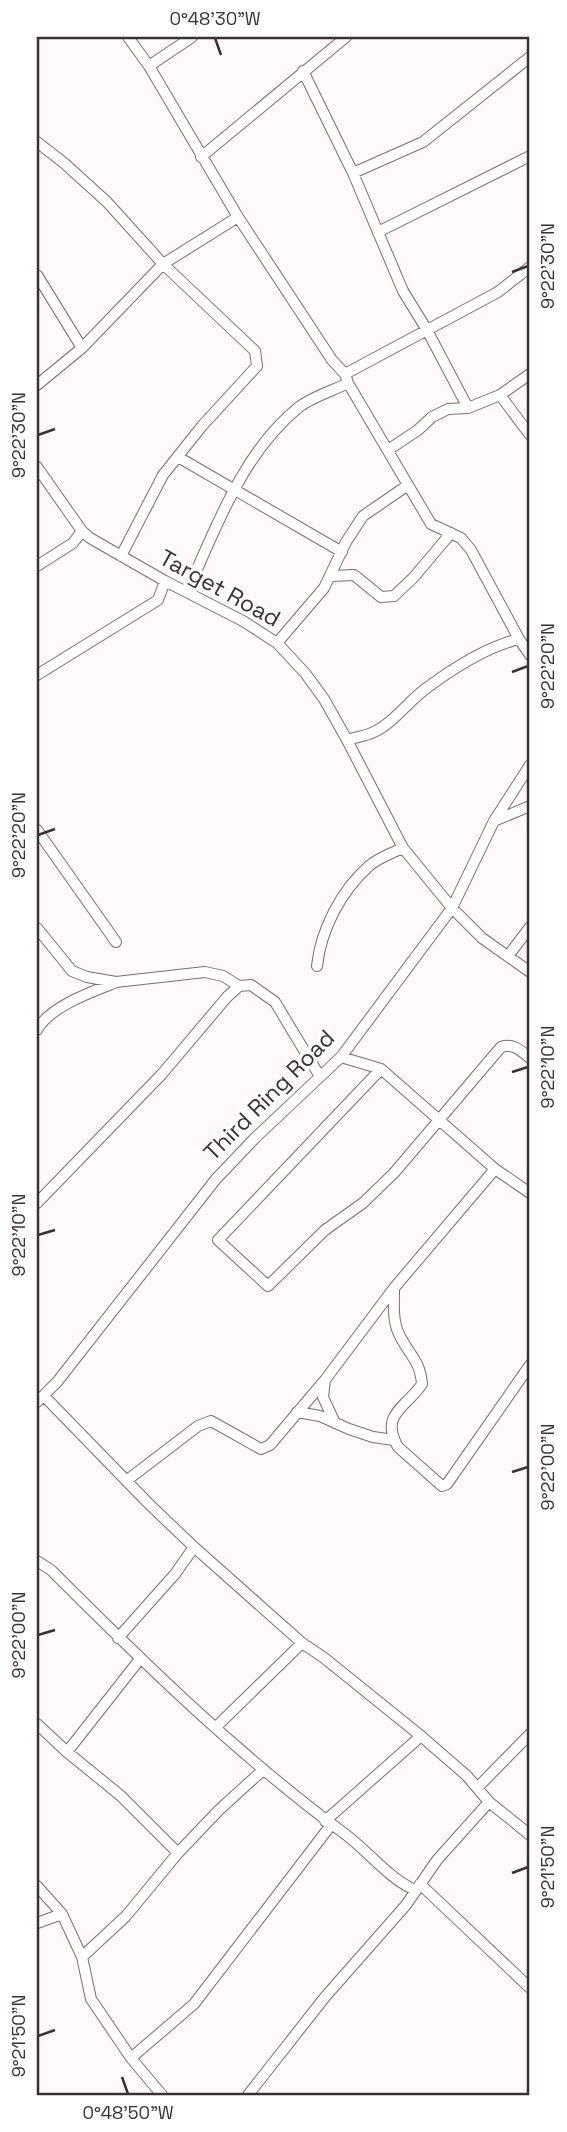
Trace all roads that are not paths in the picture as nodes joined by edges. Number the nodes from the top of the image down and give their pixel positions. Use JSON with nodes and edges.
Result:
{"nodes":[{"id":1,"x":128,"y":37,"type":"edge"},
{"id":2,"x":192,"y":37,"type":"edge"},
{"id":3,"x":339,"y":39,"type":"edge"},
{"id":4,"x":530,"y":57,"type":"edge"},
{"id":5,"x":149,"y":66,"type":"junction"},
{"id":6,"x":303,"y":71,"type":"junction"},
{"id":7,"x":37,"y":142,"type":"edge"},
{"id":8,"x":530,"y":156,"type":"edge"},
{"id":9,"x":201,"y":157,"type":"junction"},
{"id":10,"x":353,"y":173,"type":"junction"},
{"id":11,"x":238,"y":217,"type":"junction"},
{"id":12,"x":379,"y":232,"type":"junction"},
{"id":13,"x":163,"y":264,"type":"junction"},
{"id":14,"x":530,"y":267,"type":"edge"},
{"id":15,"x":37,"y":275,"type":"edge"},
{"id":16,"x":428,"y":330,"type":"junction"},
{"id":17,"x":82,"y":348,"type":"junction"},
{"id":18,"x":530,"y":374,"type":"edge"},
{"id":19,"x":346,"y":379,"type":"junction"},
{"id":20,"x":37,"y":385,"type":"edge"},
{"id":21,"x":500,"y":395,"type":"junction"},
{"id":22,"x":468,"y":408,"type":"junction"},
{"id":23,"x":530,"y":435,"type":"edge"},
{"id":24,"x":388,"y":450,"type":"junction"},
{"id":25,"x":178,"y":457,"type":"junction"},
{"id":26,"x":37,"y":467,"type":"edge"},
{"id":27,"x":408,"y":485,"type":"junction"},
{"id":28,"x":234,"y":489,"type":"junction"},
{"id":29,"x":82,"y":531,"type":"junction"},
{"id":30,"x":451,"y":533,"type":"junction"},
{"id":31,"x":342,"y":552,"type":"junction"},
{"id":32,"x":121,"y":556,"type":"junction"},
{"id":33,"x":37,"y":566,"type":"edge"},
{"id":34,"x":331,"y":576,"type":"junction"},
{"id":35,"x":165,"y":582,"type":"junction"},
{"id":36,"x":187,"y":592,"type":"junction"},
{"id":37,"x":519,"y":639,"type":"junction"},
{"id":38,"x":278,"y":643,"type":"junction"},
{"id":39,"x":530,"y":655,"type":"edge"},
{"id":40,"x":37,"y":675,"type":"edge"},
{"id":41,"x":347,"y":740,"type":"junction"},
{"id":42,"x":530,"y":765,"type":"edge"},
{"id":43,"x":530,"y":807,"type":"edge"},
{"id":44,"x":494,"y":821,"type":"junction"},
{"id":45,"x":37,"y":830,"type":"edge"},
{"id":46,"x":403,"y":848,"type":"junction"},
{"id":47,"x":452,"y":908,"type":"junction"},
{"id":48,"x":530,"y":927,"type":"edge"},
{"id":49,"x":37,"y":928,"type":"edge"},
{"id":50,"x":116,"y":942,"type":"dead end"},
{"id":51,"x":508,"y":956,"type":"junction"},
{"id":52,"x":317,"y":966,"type":"dead end"},
{"id":53,"x":530,"y":972,"type":"edge"},
{"id":54,"x":116,"y":982,"type":"junction"},
{"id":55,"x":239,"y":986,"type":"junction"},
{"id":56,"x":37,"y":1030,"type":"edge"},
{"id":57,"x":341,"y":1056,"type":"junction"},
{"id":58,"x":530,"y":1058,"type":"edge"},
{"id":59,"x":381,"y":1069,"type":"junction"},
{"id":60,"x":319,"y":1075,"type":"junction"},
{"id":61,"x":438,"y":1119,"type":"junction"},
{"id":62,"x":495,"y":1169,"type":"junction"},
{"id":63,"x":530,"y":1193,"type":"edge"},
{"id":64,"x":37,"y":1203,"type":"edge"},
{"id":65,"x":394,"y":1288,"type":"junction"},
{"id":66,"x":530,"y":1365,"type":"edge"},
{"id":67,"x":325,"y":1380,"type":"junction"},
{"id":68,"x":40,"y":1399,"type":"edge"},
{"id":69,"x":297,"y":1412,"type":"junction"},
{"id":70,"x":335,"y":1423,"type":"junction"},
{"id":71,"x":394,"y":1440,"type":"junction"},
{"id":72,"x":126,"y":1481,"type":"junction"},
{"id":73,"x":194,"y":1547,"type":"junction"},
{"id":74,"x":37,"y":1561,"type":"edge"},
{"id":75,"x":118,"y":1638,"type":"junction"},
{"id":76,"x":302,"y":1643,"type":"junction"},
{"id":77,"x":140,"y":1659,"type":"junction"},
{"id":78,"x":37,"y":1724,"type":"edge"},
{"id":79,"x":216,"y":1727,"type":"junction"},
{"id":80,"x":530,"y":1734,"type":"edge"},
{"id":81,"x":421,"y":1736,"type":"junction"},
{"id":82,"x":67,"y":1752,"type":"junction"},
{"id":83,"x":263,"y":1769,"type":"junction"},
{"id":84,"x":477,"y":1788,"type":"junction"},
{"id":85,"x":489,"y":1802,"type":"junction"},
{"id":86,"x":328,"y":1823,"type":"junction"},
{"id":87,"x":530,"y":1835,"type":"edge"},
{"id":88,"x":178,"y":1853,"type":"junction"},
{"id":89,"x":37,"y":1886,"type":"edge"},
{"id":90,"x":417,"y":1887,"type":"junction"},
{"id":91,"x":62,"y":1914,"type":"junction"},
{"id":92,"x":37,"y":1923,"type":"edge"},
{"id":93,"x":82,"y":1957,"type":"junction"},
{"id":94,"x":530,"y":1988,"type":"edge"},
{"id":95,"x":131,"y":2057,"type":"junction"},
{"id":96,"x":162,"y":2095,"type":"edge"},
{"id":97,"x":248,"y":2095,"type":"edge"}],
"edges":[{"from":1,"to":5,"type":"street"},
{"from":2,"to":5,"type":"street"},
{"from":3,"to":6,"type":"street"},
{"from":4,"to":10,"type":"street"},
{"from":5,"to":9,"type":"street"},
{"from":6,"to":9,"type":"street"},
{"from":6,"to":10,"type":"street"},
{"from":7,"to":13,"type":"street"},
{"from":8,"to":12,"type":"street"},
{"from":9,"to":11,"type":"street"},
{"from":10,"to":12,"type":"street"},
{"from":11,"to":13,"type":"street"},
{"from":11,"to":19,"type":"street"},
{"from":12,"to":16,"type":"street"},
{"from":13,"to":17,"type":"street"},
{"from":13,"to":25,"type":"street"},
{"from":14,"to":16,"type":"street"},
{"from":15,"to":17,"type":"street"},
{"from":16,"to":19,"type":"street"},
{"from":16,"to":22,"type":"street"},
{"from":17,"to":20,"type":"street"},
{"from":18,"to":21,"type":"street"},
{"from":19,"to":24,"type":"street"},
{"from":19,"to":28,"type":"street"},
{"from":21,"to":22,"type":"street"},
{"from":21,"to":23,"type":"street"},
{"from":22,"to":24,"type":"street"},
{"from":24,"to":27,"type":"street"},
{"from":25,"to":28,"type":"street"},
{"from":25,"to":32,"type":"street"},
{"from":26,"to":29,"type":"street","name":"Target Road"},
{"from":27,"to":30,"type":"street"},
{"from":27,"to":31,"type":"street"},
{"from":28,"to":31,"type":"street"},
{"from":28,"to":36,"type":"street"},
{"from":29,"to":32,"type":"street","name":"Target Road"},
{"from":29,"to":33,"type":"street"},
{"from":30,"to":34,"type":"street"},
{"from":30,"to":37,"type":"street"},
{"from":31,"to":34,"type":"street"},
{"from":32,"to":35,"type":"street","name":"Target Road"},
{"from":34,"to":38,"type":"street"},
{"from":35,"to":36,"type":"street","name":"Target Road"},
{"from":35,"to":40,"type":"street"},
{"from":36,"to":38,"type":"street","name":"Target Road"},
{"from":37,"to":39,"type":"street"},
{"from":37,"to":41,"type":"street"},
{"from":38,"to":41,"type":"street","name":"Target Road"},
{"from":41,"to":46,"type":"street","name":"Target Road"},
{"from":42,"to":44,"type":"street","name":"Third Ring Road"},
{"from":43,"to":44,"type":"street"},
{"from":44,"to":47,"type":"street","name":"Third Ring Road"},
{"from":45,"to":50,"type":"street"},
{"from":46,"to":47,"type":"street","name":"Target Road"},
{"from":46,"to":52,"type":"street"},
{"from":47,"to":51,"type":"street","name":"Target Road"},
{"from":47,"to":57,"type":"street","name":"Third Ring Road"},
{"from":48,"to":51,"type":"street"},
{"from":49,"to":54,"type":"street"},
{"from":51,"to":53,"type":"street","name":"Target Road"},
{"from":54,"to":55,"type":"street"},
{"from":54,"to":56,"type":"street"},
{"from":55,"to":60,"type":"street"},
{"from":55,"to":64,"type":"street"},
{"from":57,"to":59,"type":"street"},
{"from":57,"to":60,"type":"street","name":"Third Ring Road"},
{"from":58,"to":61,"type":"street"},
{"from":59,"to":61,"type":"street"},
{"from":59,"to":61,"type":"street"},
{"from":60,"to":68,"type":"street","name":"Third Ring Road"},
{"from":61,"to":62,"type":"street"},
{"from":62,"to":63,"type":"street"},
{"from":62,"to":65,"type":"street"},
{"from":65,"to":67,"type":"street"},
{"from":65,"to":71,"type":"street"},
{"from":66,"to":71,"type":"street"},
{"from":67,"to":69,"type":"street"},
{"from":67,"to":70,"type":"street"},
{"from":68,"to":72,"type":"street"},
{"from":69,"to":70,"type":"street"},
{"from":69,"to":72,"type":"street"},
{"from":70,"to":71,"type":"street"},
{"from":72,"to":73,"type":"street"},
{"from":73,"to":75,"type":"street"},
{"from":73,"to":76,"type":"street"},
{"from":74,"to":75,"type":"street"},
{"from":75,"to":77,"type":"street"},
{"from":76,"to":79,"type":"street"},
{"from":76,"to":81,"type":"street"},
{"from":77,"to":79,"type":"street"},
{"from":77,"to":82,"type":"street"},
{"from":78,"to":82,"type":"street"},
{"from":79,"to":83,"type":"street"},
{"from":80,"to":84,"type":"street"},
{"from":81,"to":84,"type":"street"},
{"from":81,"to":86,"type":"street"},
{"from":82,"to":88,"type":"street"},
{"from":83,"to":86,"type":"street"},
{"from":83,"to":88,"type":"street"},
{"from":84,"to":85,"type":"street"},
{"from":85,"to":87,"type":"street"},
{"from":85,"to":90,"type":"street"},
{"from":86,"to":90,"type":"street"},
{"from":86,"to":95,"type":"street"},
{"from":88,"to":93,"type":"street"},
{"from":89,"to":91,"type":"street"},
{"from":90,"to":94,"type":"street"},
{"from":90,"to":97,"type":"street"},
{"from":91,"to":92,"type":"street"},
{"from":91,"to":93,"type":"street"},
{"from":93,"to":95,"type":"street"},
{"from":95,"to":96,"type":"street"}]}
